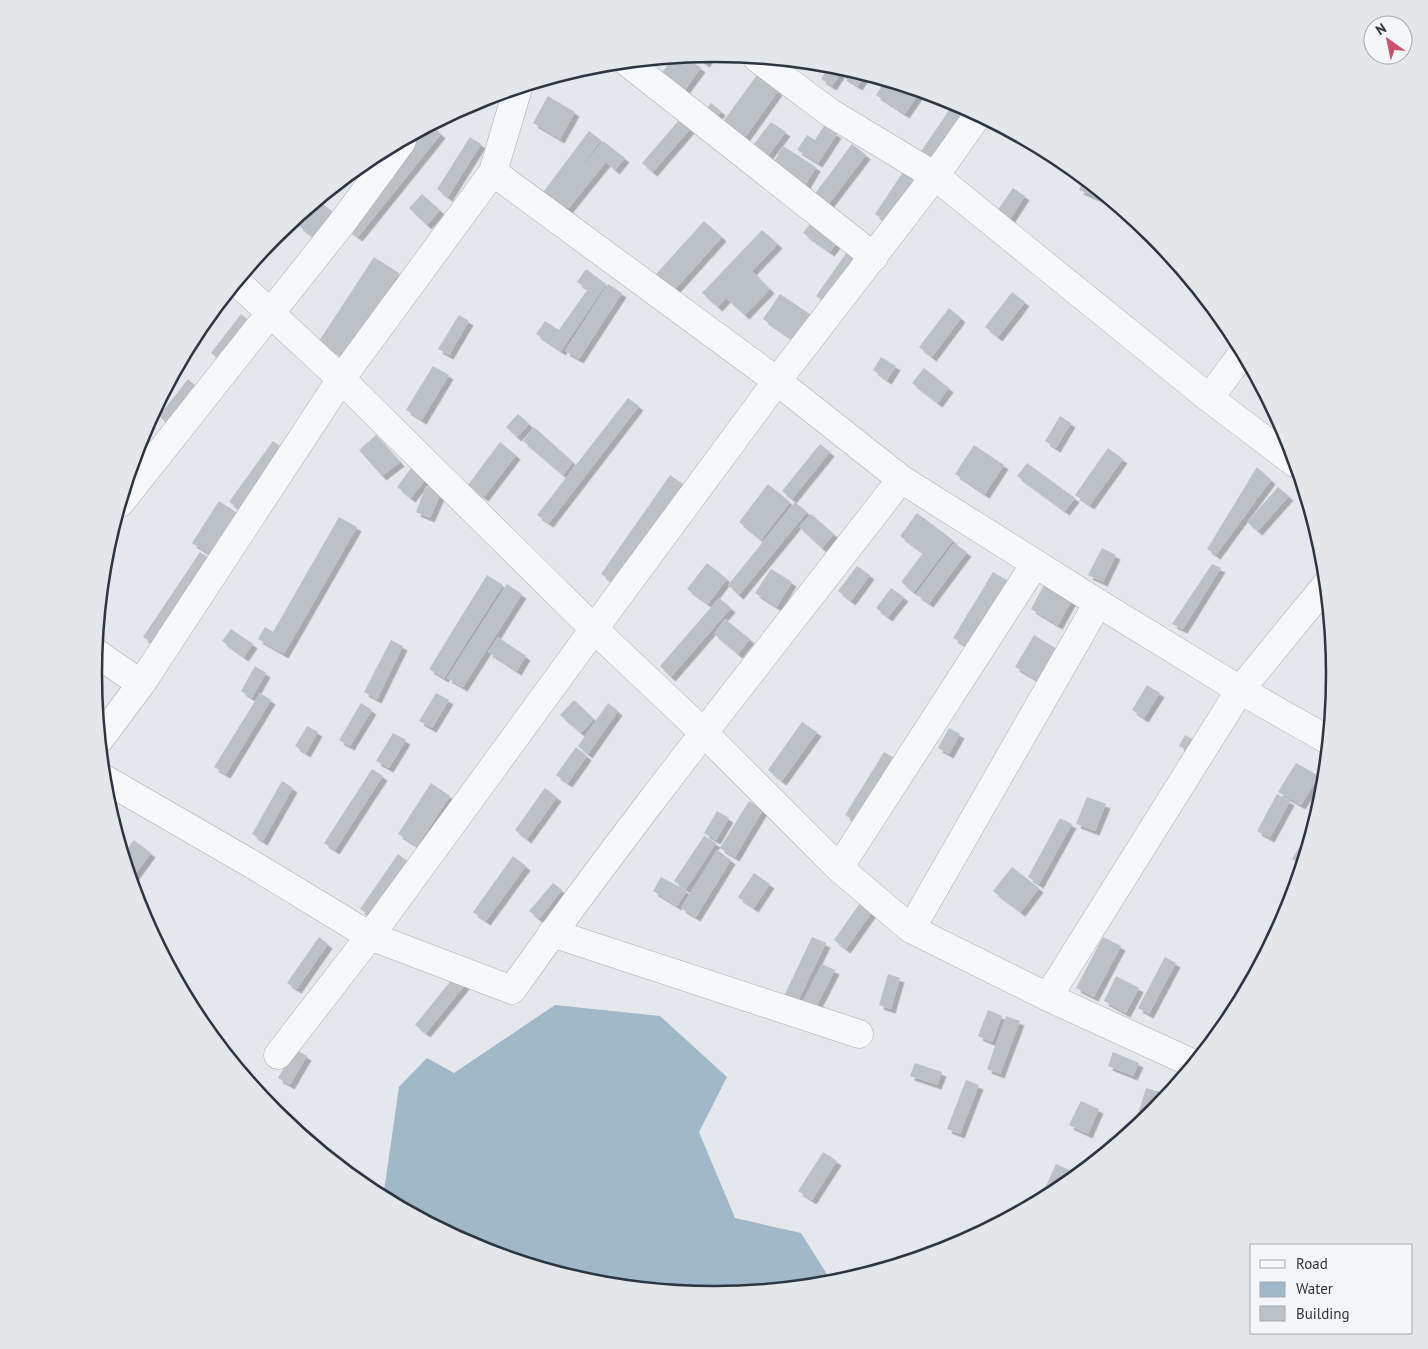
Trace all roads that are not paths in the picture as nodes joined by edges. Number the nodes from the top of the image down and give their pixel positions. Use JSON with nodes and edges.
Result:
{"nodes":[{"id":1,"x":767,"y":65,"type":"edge"},
{"id":2,"x":635,"y":68,"type":"edge"},
{"id":3,"x":516,"y":95,"type":"edge"},
{"id":4,"x":974,"y":121,"type":"edge"},
{"id":5,"x":392,"y":154,"type":"edge"},
{"id":6,"x":493,"y":172,"type":"junction"},
{"id":7,"x":935,"y":176,"type":"junction"},
{"id":8,"x":874,"y":257,"type":"junction"},
{"id":9,"x":241,"y":286,"type":"edge"},
{"id":10,"x":270,"y":313,"type":"junction"},
{"id":11,"x":1238,"y":359,"type":"edge"},
{"id":12,"x":341,"y":380,"type":"junction"},
{"id":13,"x":777,"y":381,"type":"junction"},
{"id":14,"x":1209,"y":398,"type":"junction"},
{"id":15,"x":1285,"y":456,"type":"edge"},
{"id":16,"x":901,"y":479,"type":"junction"},
{"id":17,"x":130,"y":491,"type":"edge"},
{"id":18,"x":1035,"y":564,"type":"junction"},
{"id":19,"x":1320,"y":592,"type":"edge"},
{"id":20,"x":1098,"y":603,"type":"junction"},
{"id":21,"x":594,"y":629,"type":"junction"},
{"id":22,"x":102,"y":657,"type":"edge"},
{"id":23,"x":141,"y":684,"type":"junction"},
{"id":24,"x":1240,"y":690,"type":"junction"},
{"id":25,"x":105,"y":733,"type":"edge"},
{"id":26,"x":704,"y":733,"type":"junction"},
{"id":27,"x":1323,"y":737,"type":"edge"},
{"id":28,"x":112,"y":783,"type":"edge"},
{"id":29,"x":839,"y":868,"type":"junction"},
{"id":30,"x":911,"y":929,"type":"junction"},
{"id":31,"x":552,"y":934,"type":"junction"},
{"id":32,"x":370,"y":936,"type":"junction"},
{"id":33,"x":1048,"y":997,"type":"junction"},
{"id":34,"x":859,"y":1034,"type":"dead end"},
{"id":35,"x":278,"y":1055,"type":"dead end"},
{"id":36,"x":1188,"y":1061,"type":"edge"}],
"edges":[{"from":1,"to":7,"type":"street"},
{"from":2,"to":8,"type":"street"},
{"from":3,"to":6,"type":"street"},
{"from":4,"to":7,"type":"street"},
{"from":5,"to":10,"type":"street"},
{"from":6,"to":12,"type":"street"},
{"from":6,"to":13,"type":"street"},
{"from":7,"to":8,"type":"street"},
{"from":7,"to":14,"type":"street"},
{"from":8,"to":13,"type":"street"},
{"from":9,"to":10,"type":"street"},
{"from":10,"to":12,"type":"street"},
{"from":10,"to":17,"type":"street"},
{"from":11,"to":14,"type":"street"},
{"from":12,"to":21,"type":"street"},
{"from":12,"to":23,"type":"street"},
{"from":13,"to":16,"type":"street"},
{"from":13,"to":21,"type":"street"},
{"from":14,"to":15,"type":"street"},
{"from":16,"to":18,"type":"street"},
{"from":16,"to":26,"type":"street"},
{"from":18,"to":20,"type":"street"},
{"from":18,"to":29,"type":"street"},
{"from":19,"to":24,"type":"street"},
{"from":20,"to":24,"type":"street"},
{"from":20,"to":30,"type":"street"},
{"from":21,"to":26,"type":"street"},
{"from":21,"to":32,"type":"street"},
{"from":22,"to":23,"type":"street"},
{"from":23,"to":25,"type":"street"},
{"from":24,"to":27,"type":"street"},
{"from":24,"to":33,"type":"street"},
{"from":26,"to":29,"type":"street"},
{"from":26,"to":31,"type":"street"},
{"from":28,"to":32,"type":"street"},
{"from":29,"to":30,"type":"street"},
{"from":30,"to":33,"type":"street"},
{"from":31,"to":32,"type":"street"},
{"from":31,"to":34,"type":"street"},
{"from":32,"to":35,"type":"street"},
{"from":33,"to":36,"type":"street"}]}
